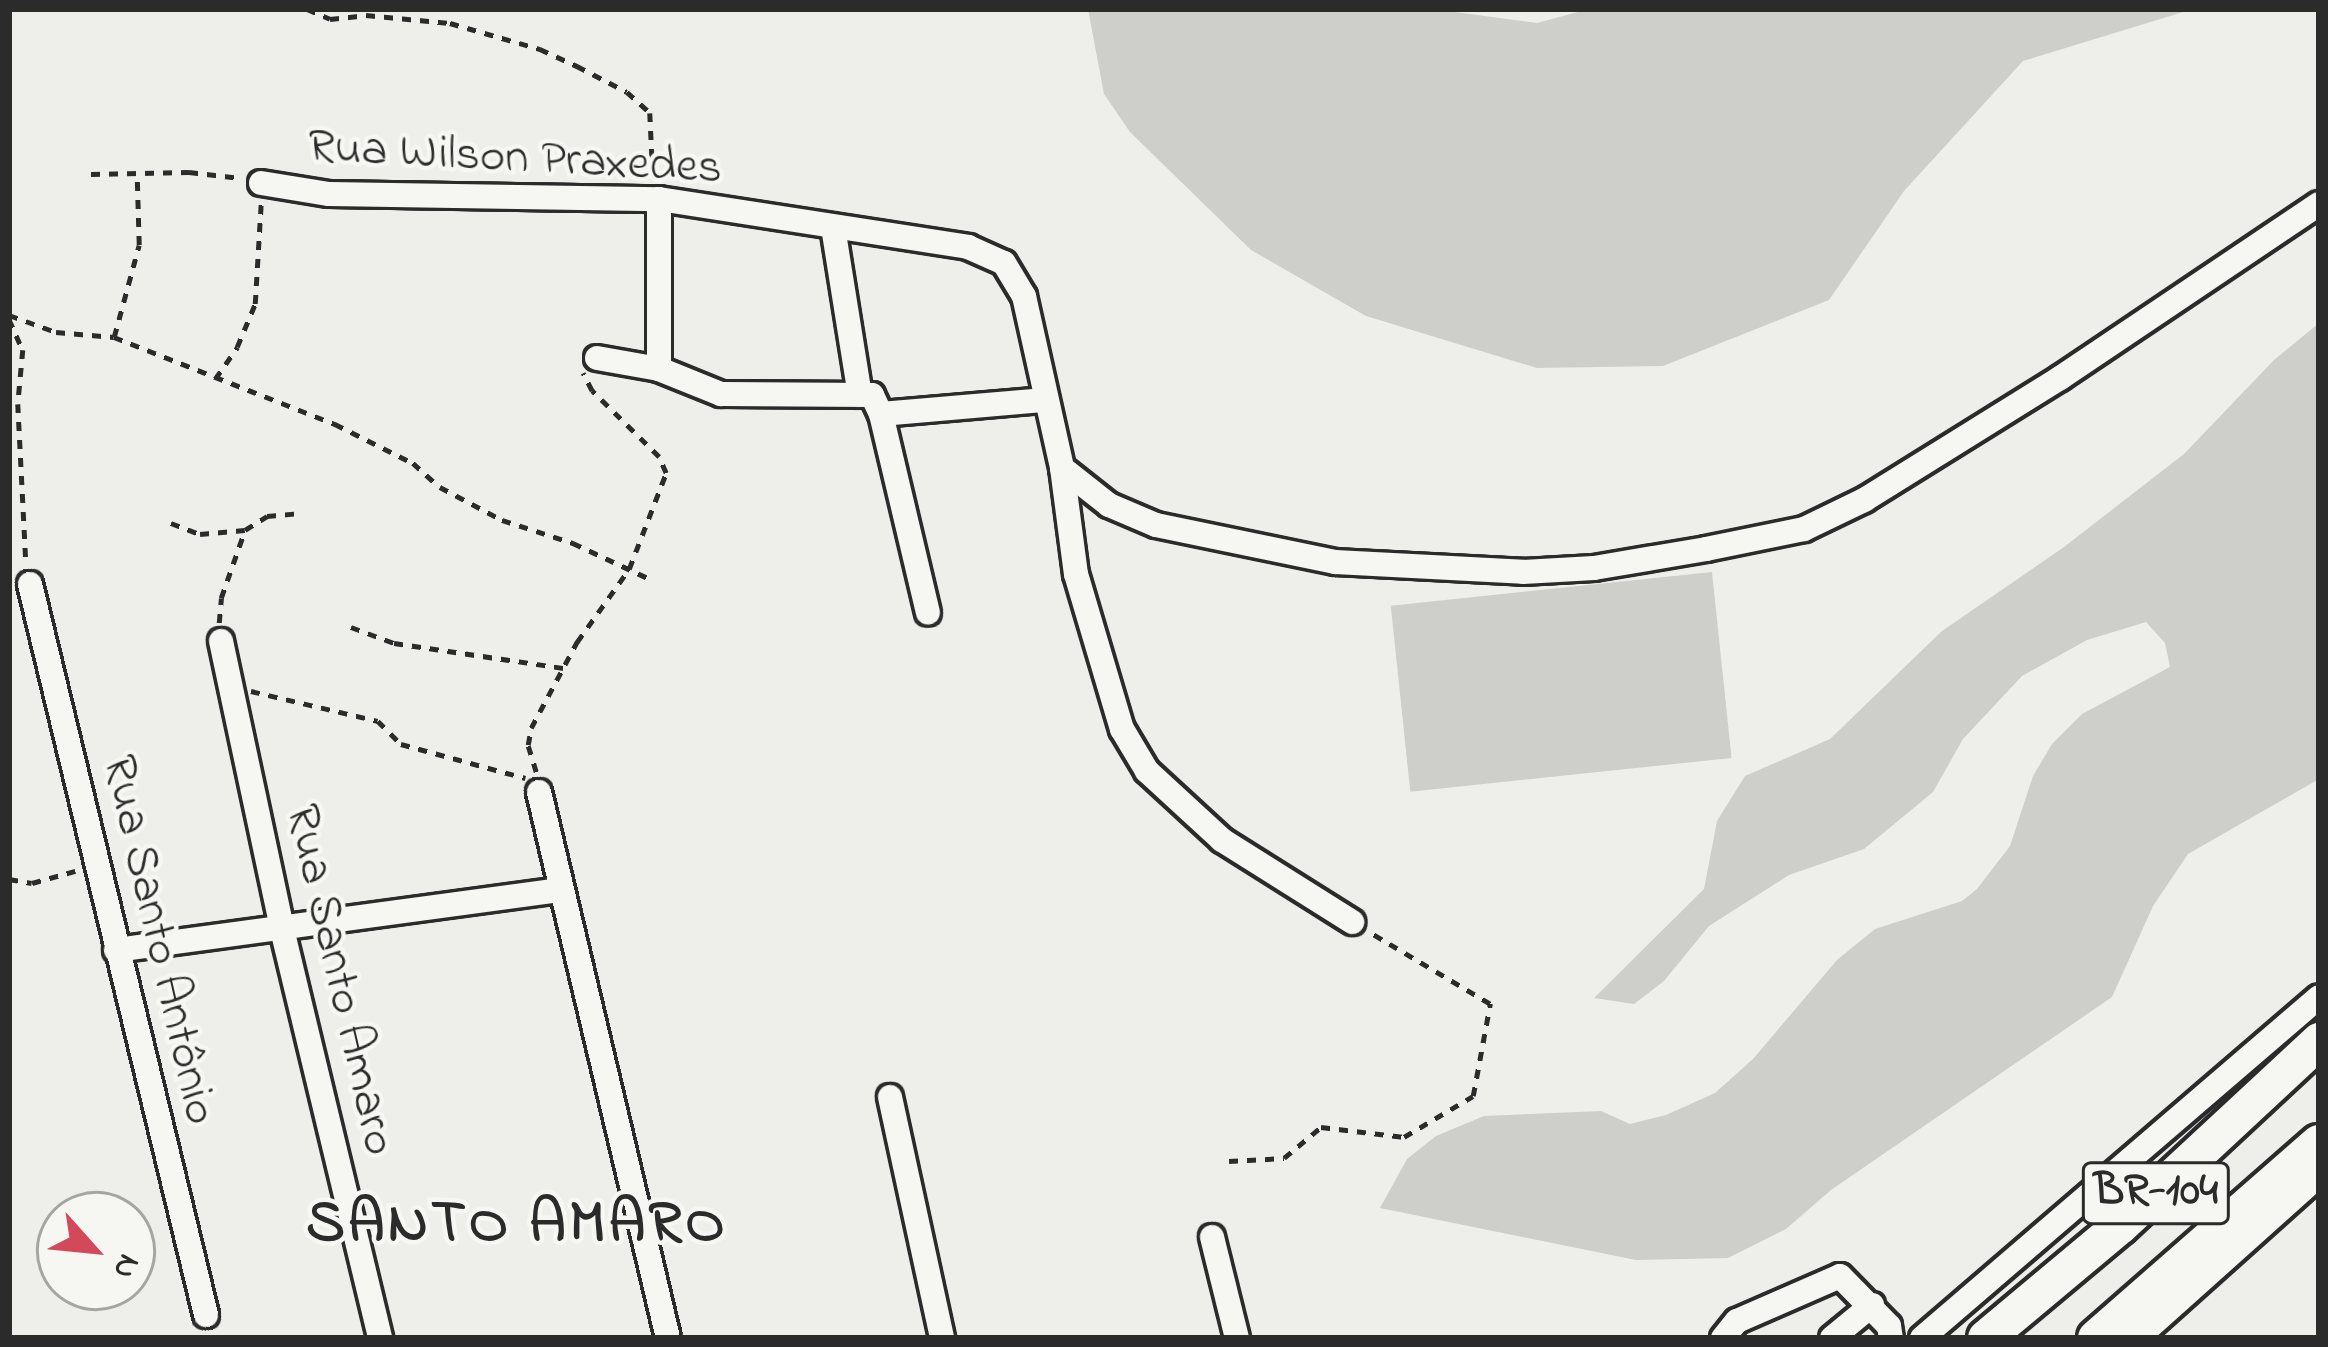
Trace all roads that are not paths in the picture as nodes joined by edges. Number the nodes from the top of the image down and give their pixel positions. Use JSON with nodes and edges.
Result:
{"nodes":[{"id":1,"x":261,"y":183,"type":"road end"},
{"id":2,"x":655,"y":198,"type":"junction"},
{"id":3,"x":2319,"y":204,"type":"edge"},
{"id":4,"x":832,"y":227,"type":"junction"},
{"id":5,"x":597,"y":358,"type":"road end"},
{"id":6,"x":659,"y":369,"type":"junction"},
{"id":7,"x":860,"y":395,"type":"junction"},
{"id":8,"x":1045,"y":400,"type":"junction"},
{"id":9,"x":880,"y":413,"type":"junction"},
{"id":10,"x":1063,"y":468,"type":"junction"},
{"id":11,"x":29,"y":584,"type":"road end"},
{"id":12,"x":928,"y":613,"type":"dead end"},
{"id":13,"x":221,"y":641,"type":"road end"},
{"id":14,"x":539,"y":792,"type":"dead end"},
{"id":15,"x":560,"y":890,"type":"junction"},
{"id":16,"x":1352,"y":922,"type":"road end"},
{"id":17,"x":282,"y":929,"type":"junction"},
{"id":18,"x":116,"y":950,"type":"junction"},
{"id":19,"x":2319,"y":998,"type":"edge"},
{"id":20,"x":2319,"y":1041,"type":"edge"},
{"id":21,"x":890,"y":1097,"type":"dead end"},
{"id":22,"x":2319,"y":1143,"type":"edge"},
{"id":23,"x":2319,"y":1175,"type":"edge"},
{"id":24,"x":1212,"y":1237,"type":"dead end"},
{"id":25,"x":2175,"y":1284,"type":"junction"},
{"id":26,"x":1872,"y":1304,"type":"junction"},
{"id":27,"x":206,"y":1315,"type":"dead end"},
{"id":28,"x":1230,"y":1337,"type":"edge"},
{"id":29,"x":380,"y":1338,"type":"edge"},
{"id":30,"x":668,"y":1338,"type":"edge"},
{"id":31,"x":942,"y":1338,"type":"edge"},
{"id":32,"x":1723,"y":1338,"type":"edge"},
{"id":33,"x":1832,"y":1338,"type":"edge"},
{"id":34,"x":1891,"y":1338,"type":"edge"},
{"id":35,"x":1922,"y":1338,"type":"edge"},
{"id":36,"x":1986,"y":1338,"type":"edge"},
{"id":37,"x":2096,"y":1338,"type":"edge"},
{"id":38,"x":2137,"y":1338,"type":"edge"}],
"edges":[{"from":1,"to":2,"type":"street","name":"Rua Wilson Praxedes"},
{"from":2,"to":4,"type":"street","name":"Rua Wilson Praxedes"},
{"from":2,"to":6,"type":"street"},
{"from":3,"to":10,"type":"street"},
{"from":4,"to":7,"type":"street"},
{"from":4,"to":8,"type":"street","name":"Rua Wilson Praxedes"},
{"from":5,"to":6,"type":"street"},
{"from":6,"to":7,"type":"street"},
{"from":7,"to":9,"type":"street"},
{"from":8,"to":9,"type":"street"},
{"from":8,"to":10,"type":"street","name":"Rua Wilson Praxedes"},
{"from":9,"to":12,"type":"street"},
{"from":10,"to":16,"type":"street","name":"Rua Wilson Praxedes"},
{"from":11,"to":18,"type":"street","name":"Rua Santo Antônio"},
{"from":13,"to":17,"type":"street","name":"Rua Santo Amaro"},
{"from":14,"to":15,"type":"street"},
{"from":15,"to":17,"type":"street"},
{"from":15,"to":30,"type":"street"},
{"from":17,"to":18,"type":"street"},
{"from":17,"to":29,"type":"street","name":"Rua Santo Amaro"},
{"from":18,"to":27,"type":"street","name":"Rua Santo Antônio"},
{"from":19,"to":35,"type":"street"},
{"from":20,"to":36,"type":"highway","number":"BR-104"},
{"from":21,"to":31,"type":"street"},
{"from":22,"to":25,"type":"highway","number":"BR-104"},
{"from":23,"to":25,"type":"street"},
{"from":24,"to":28,"type":"street"},
{"from":25,"to":37,"type":"highway","number":"BR-104"},
{"from":25,"to":38,"type":"street"},
{"from":26,"to":32,"type":"street"},
{"from":26,"to":33,"type":"street"},
{"from":26,"to":34,"type":"street"}]}
